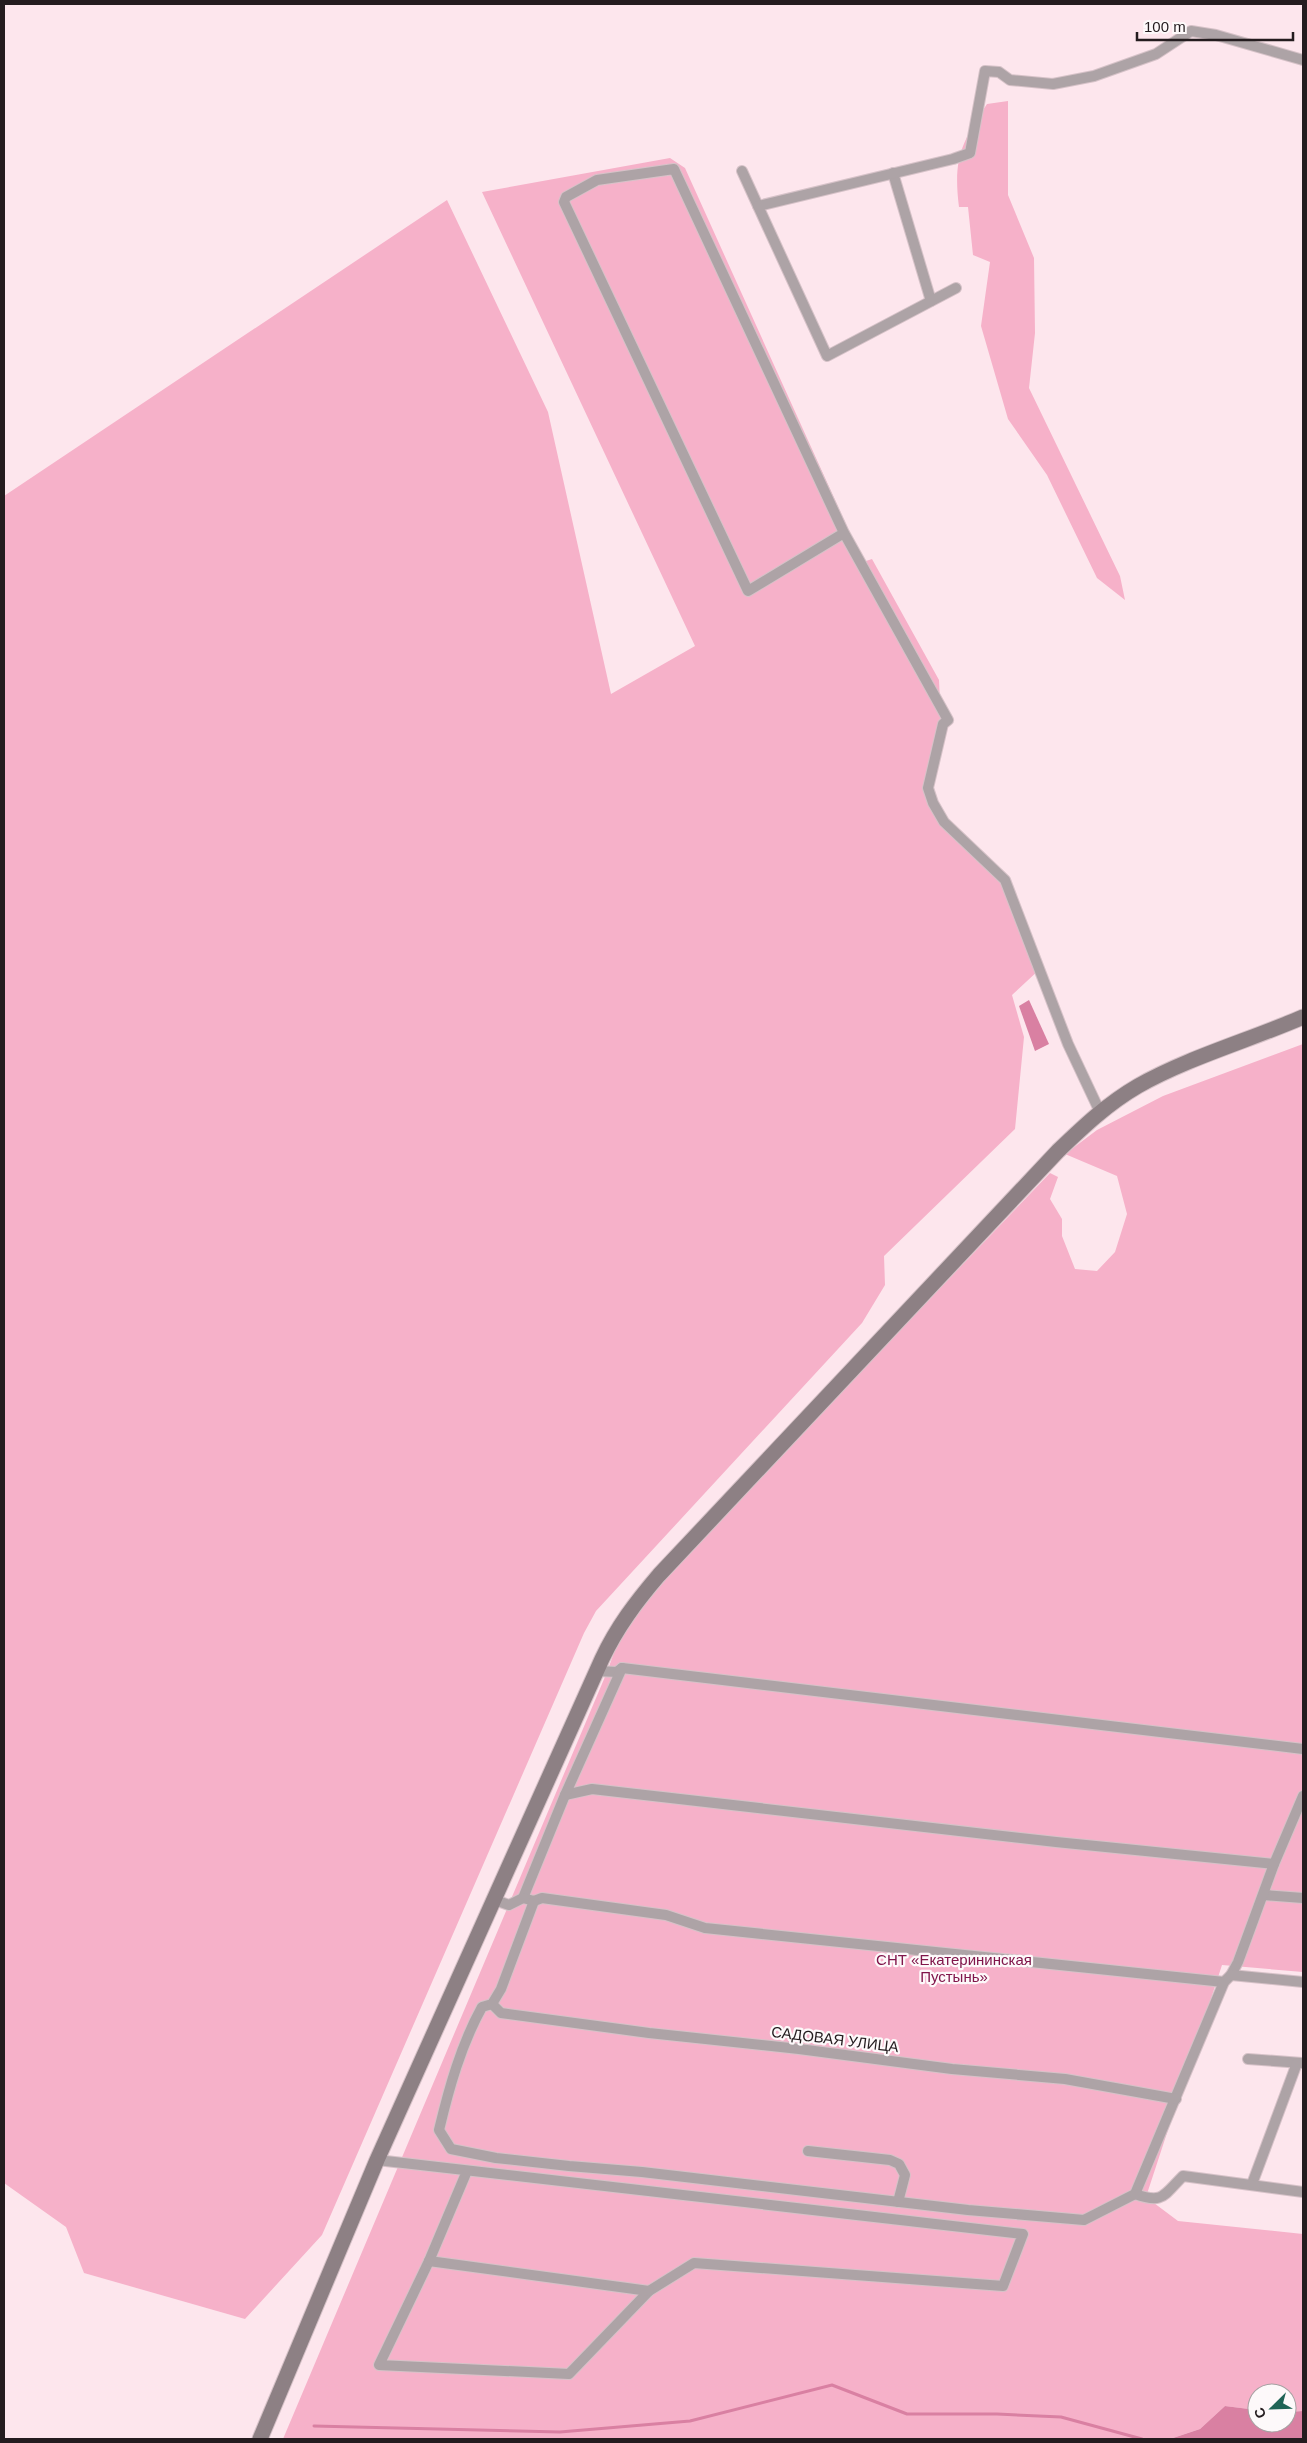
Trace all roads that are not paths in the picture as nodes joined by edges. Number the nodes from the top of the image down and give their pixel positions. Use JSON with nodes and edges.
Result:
{"nodes":[{"id":1,"x":1303,"y":60,"type":"edge"},
{"id":2,"x":742,"y":171,"type":"dead end"},
{"id":3,"x":893,"y":173,"type":"junction"},
{"id":4,"x":758,"y":206,"type":"junction"},
{"id":5,"x":956,"y":288,"type":"dead end"},
{"id":6,"x":931,"y":301,"type":"junction"},
{"id":7,"x":844,"y":533,"type":"junction"},
{"id":8,"x":1303,"y":1016,"type":"edge"},
{"id":9,"x":1100,"y":1112,"type":"junction"},
{"id":10,"x":622,"y":1668,"type":"junction"},
{"id":11,"x":597,"y":1671,"type":"junction"},
{"id":12,"x":1303,"y":1749,"type":"edge"},
{"id":13,"x":565,"y":1795,"type":"junction"},
{"id":14,"x":1303,"y":1796,"type":"edge"},
{"id":15,"x":1274,"y":1864,"type":"junction"},
{"id":16,"x":1264,"y":1895,"type":"junction"},
{"id":17,"x":523,"y":1898,"type":"junction"},
{"id":18,"x":1303,"y":1898,"type":"edge"},
{"id":19,"x":496,"y":1900,"type":"junction"},
{"id":20,"x":534,"y":1902,"type":"junction"},
{"id":21,"x":1228,"y":1978,"type":"junction"},
{"id":22,"x":1303,"y":1982,"type":"edge"},
{"id":23,"x":492,"y":2004,"type":"junction"},
{"id":24,"x":1248,"y":2059,"type":"dead end"},
{"id":25,"x":1300,"y":2063,"type":"edge"},
{"id":26,"x":1176,"y":2099,"type":"junction"},
{"id":27,"x":808,"y":2151,"type":"dead end"},
{"id":28,"x":377,"y":2160,"type":"junction"},
{"id":29,"x":466,"y":2171,"type":"junction"},
{"id":30,"x":1252,"y":2184,"type":"junction"},
{"id":31,"x":1303,"y":2192,"type":"edge"},
{"id":32,"x":1135,"y":2194,"type":"junction"},
{"id":33,"x":898,"y":2202,"type":"junction"},
{"id":34,"x":429,"y":2261,"type":"junction"},
{"id":35,"x":649,"y":2291,"type":"junction"},
{"id":36,"x":260,"y":2439,"type":"edge"}],
"edges":[{"from":1,"to":3,"type":"street"},
{"from":2,"to":4,"type":"street"},
{"from":3,"to":4,"type":"street"},
{"from":3,"to":6,"type":"street"},
{"from":4,"to":6,"type":"street"},
{"from":5,"to":6,"type":"street"},
{"from":7,"to":7,"type":"street"},
{"from":7,"to":9,"type":"street"},
{"from":8,"to":9,"type":"main road"},
{"from":9,"to":11,"type":"main road"},
{"from":10,"to":11,"type":"street"},
{"from":10,"to":12,"type":"street"},
{"from":10,"to":13,"type":"street"},
{"from":11,"to":19,"type":"main road"},
{"from":13,"to":15,"type":"street"},
{"from":13,"to":17,"type":"street"},
{"from":14,"to":15,"type":"street"},
{"from":15,"to":16,"type":"street"},
{"from":16,"to":18,"type":"street"},
{"from":16,"to":21,"type":"street"},
{"from":17,"to":19,"type":"street"},
{"from":17,"to":20,"type":"street"},
{"from":19,"to":28,"type":"main road"},
{"from":20,"to":21,"type":"street"},
{"from":20,"to":23,"type":"street"},
{"from":21,"to":22,"type":"street"},
{"from":21,"to":26,"type":"street"},
{"from":23,"to":26,"type":"street","name":"САДОВАЯ УЛИЦА"},
{"from":23,"to":33,"type":"street"},
{"from":24,"to":25,"type":"street"},
{"from":25,"to":30,"type":"street"},
{"from":26,"to":32,"type":"street"},
{"from":27,"to":33,"type":"street"},
{"from":28,"to":29,"type":"street"},
{"from":28,"to":36,"type":"main road"},
{"from":29,"to":34,"type":"street"},
{"from":29,"to":35,"type":"street"},
{"from":30,"to":31,"type":"street"},
{"from":30,"to":32,"type":"street"},
{"from":32,"to":33,"type":"street"},
{"from":34,"to":35,"type":"street"},
{"from":34,"to":35,"type":"street"}]}
